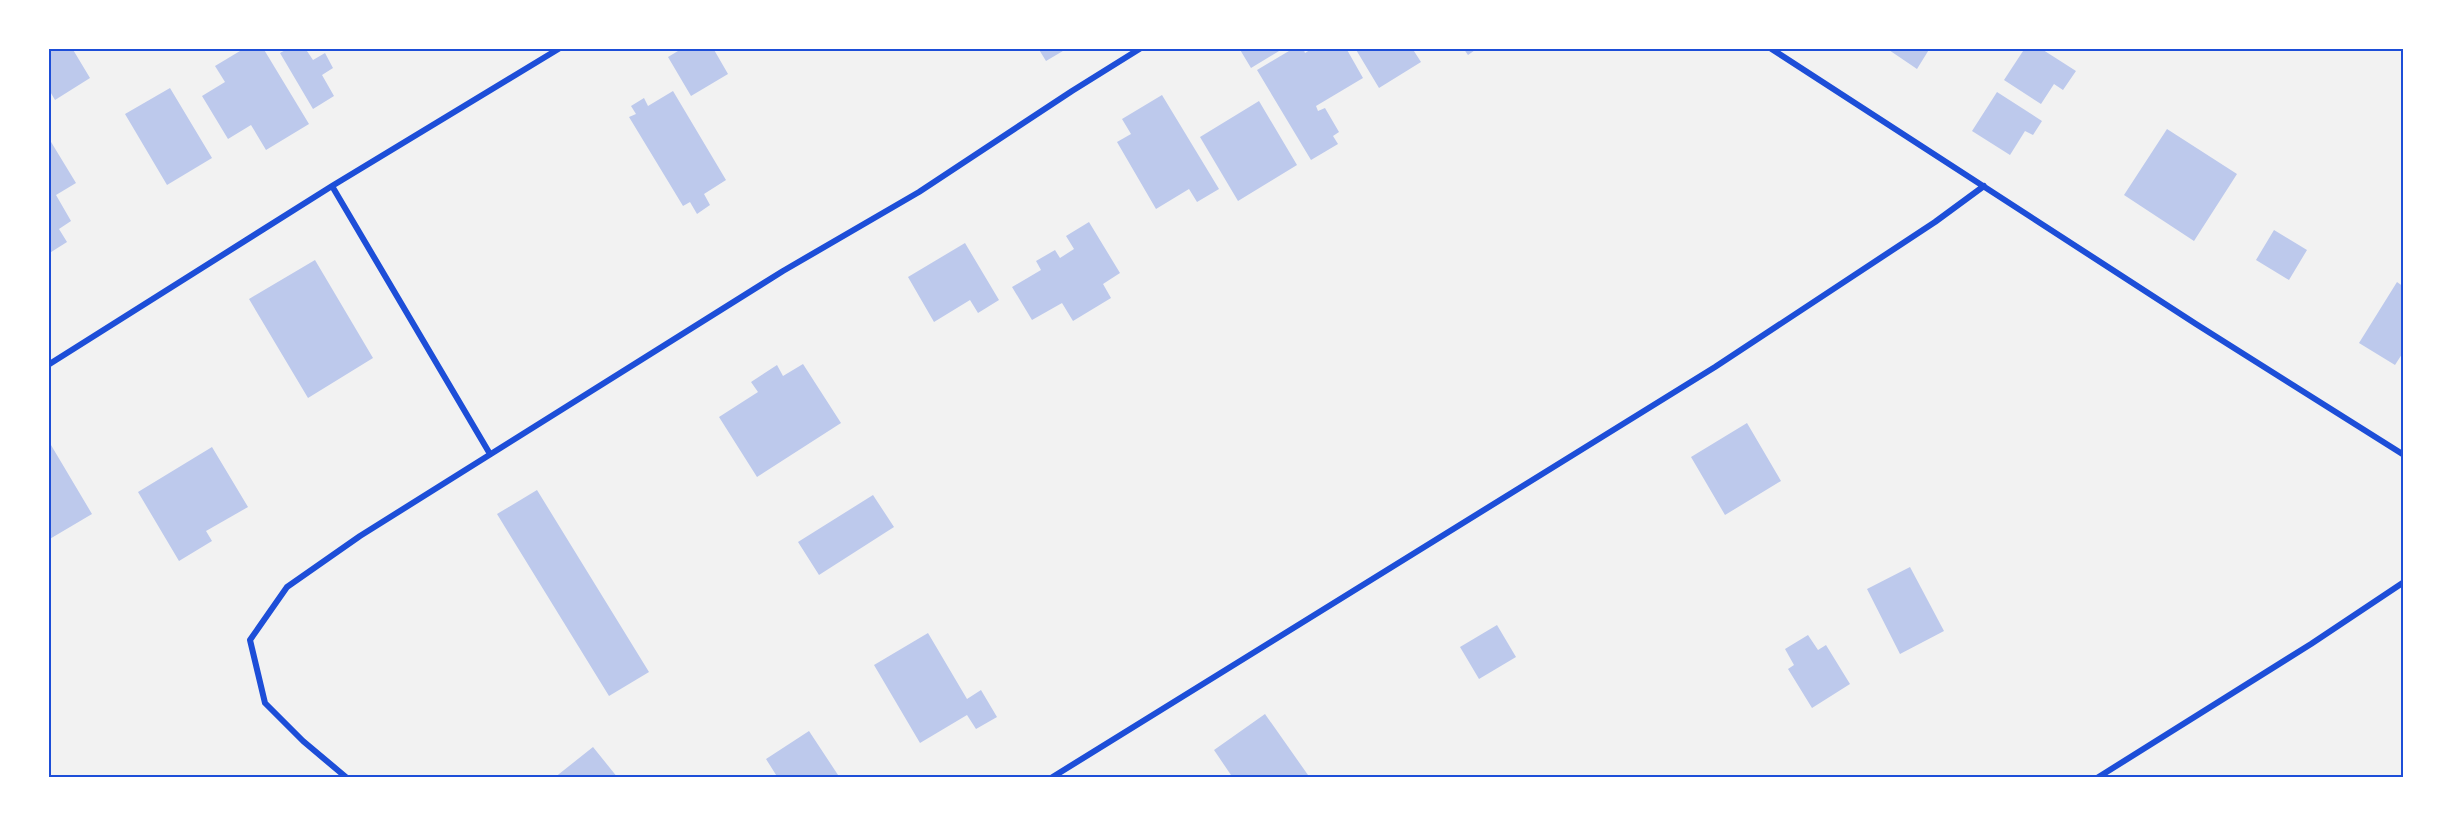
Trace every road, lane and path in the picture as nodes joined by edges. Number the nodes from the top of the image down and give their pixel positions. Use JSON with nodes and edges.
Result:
{"nodes":[{"id":1,"x":560,"y":48,"type":"edge"},
{"id":2,"x":1141,"y":48,"type":"edge"},
{"id":3,"x":1770,"y":48,"type":"edge"},
{"id":4,"x":332,"y":186,"type":"junction"},
{"id":5,"x":1984,"y":186,"type":"junction"},
{"id":6,"x":48,"y":365,"type":"edge"},
{"id":7,"x":490,"y":454,"type":"junction"},
{"id":8,"x":2404,"y":455,"type":"edge"},
{"id":9,"x":2404,"y":582,"type":"edge"},
{"id":10,"x":347,"y":778,"type":"edge"},
{"id":11,"x":1051,"y":778,"type":"edge"},
{"id":12,"x":2097,"y":778,"type":"edge"}],
"edges":[{"from":1,"to":4,"type":"street"},
{"from":2,"to":7,"type":"street"},
{"from":3,"to":5,"type":"street"},
{"from":4,"to":6,"type":"street"},
{"from":4,"to":7,"type":"street"},
{"from":5,"to":8,"type":"street"},
{"from":5,"to":11,"type":"street"},
{"from":7,"to":10,"type":"street"},
{"from":9,"to":12,"type":"street"}]}
